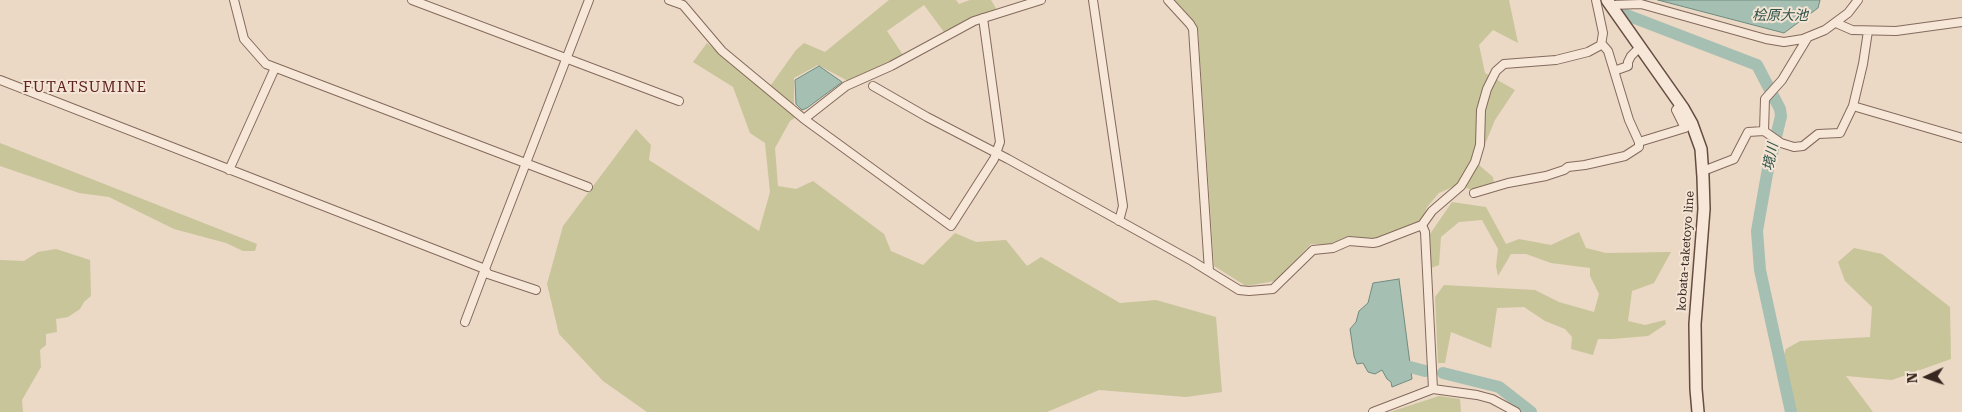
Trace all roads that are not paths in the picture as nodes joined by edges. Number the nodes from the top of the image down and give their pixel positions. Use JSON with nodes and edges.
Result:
{"nodes":[{"id":1,"x":234,"y":0,"type":"edge"},
{"id":2,"x":412,"y":0,"type":"edge"},
{"id":3,"x":589,"y":0,"type":"edge"},
{"id":4,"x":669,"y":0,"type":"edge"},
{"id":5,"x":1041,"y":0,"type":"edge"},
{"id":6,"x":1094,"y":0,"type":"edge"},
{"id":7,"x":1168,"y":0,"type":"edge"},
{"id":8,"x":1596,"y":0,"type":"edge"},
{"id":9,"x":1858,"y":0,"type":"edge"},
{"id":10,"x":1609,"y":3,"type":"edge"},
{"id":11,"x":983,"y":18,"type":"junction"},
{"id":12,"x":1962,"y":22,"type":"edge"},
{"id":13,"x":1836,"y":23,"type":"junction"},
{"id":14,"x":1868,"y":31,"type":"junction"},
{"id":15,"x":1808,"y":36,"type":"junction"},
{"id":16,"x":1602,"y":44,"type":"junction"},
{"id":17,"x":1640,"y":48,"type":"junction"},
{"id":18,"x":566,"y":58,"type":"junction"},
{"id":19,"x":276,"y":68,"type":"junction"},
{"id":20,"x":1614,"y":71,"type":"junction"},
{"id":21,"x":0,"y":80,"type":"edge"},
{"id":22,"x":873,"y":86,"type":"dead end"},
{"id":23,"x":679,"y":101,"type":"dead end"},
{"id":24,"x":1681,"y":104,"type":"junction"},
{"id":25,"x":1853,"y":106,"type":"junction"},
{"id":26,"x":804,"y":119,"type":"junction"},
{"id":27,"x":1764,"y":130,"type":"junction"},
{"id":28,"x":1962,"y":138,"type":"edge"},
{"id":29,"x":1639,"y":142,"type":"junction"},
{"id":30,"x":996,"y":154,"type":"junction"},
{"id":31,"x":526,"y":163,"type":"junction"},
{"id":32,"x":229,"y":170,"type":"junction"},
{"id":33,"x":1703,"y":170,"type":"junction"},
{"id":34,"x":588,"y":187,"type":"dead end"},
{"id":35,"x":1474,"y":193,"type":"dead end"},
{"id":36,"x":1119,"y":221,"type":"junction"},
{"id":37,"x":1422,"y":225,"type":"junction"},
{"id":38,"x":485,"y":269,"type":"junction"},
{"id":39,"x":1209,"y":271,"type":"junction"},
{"id":40,"x":536,"y":290,"type":"dead end"},
{"id":41,"x":465,"y":322,"type":"dead end"},
{"id":42,"x":1433,"y":389,"type":"junction"},
{"id":43,"x":1373,"y":412,"type":"edge"},
{"id":44,"x":1516,"y":412,"type":"edge"},
{"id":45,"x":1698,"y":412,"type":"edge"}],
"edges":[{"from":1,"to":19,"type":"street"},
{"from":2,"to":18,"type":"street"},
{"from":3,"to":18,"type":"street"},
{"from":4,"to":26,"type":"street"},
{"from":5,"to":11,"type":"street"},
{"from":6,"to":36,"type":"street"},
{"from":7,"to":39,"type":"street"},
{"from":8,"to":16,"type":"street"},
{"from":9,"to":13,"type":"street"},
{"from":10,"to":15,"type":"street"},
{"from":10,"to":17,"type":"main road","name":"kobata-taketoyo line"},
{"from":11,"to":26,"type":"street"},
{"from":11,"to":30,"type":"street"},
{"from":12,"to":14,"type":"street"},
{"from":13,"to":14,"type":"street"},
{"from":13,"to":15,"type":"street"},
{"from":14,"to":25,"type":"street"},
{"from":15,"to":27,"type":"street"},
{"from":16,"to":20,"type":"street"},
{"from":16,"to":37,"type":"street"},
{"from":17,"to":20,"type":"street"},
{"from":17,"to":24,"type":"main road","name":"kobata-taketoyo line"},
{"from":18,"to":23,"type":"street"},
{"from":18,"to":31,"type":"street"},
{"from":19,"to":31,"type":"street"},
{"from":19,"to":32,"type":"street"},
{"from":20,"to":29,"type":"street"},
{"from":21,"to":32,"type":"street"},
{"from":22,"to":30,"type":"street"},
{"from":24,"to":29,"type":"street"},
{"from":24,"to":33,"type":"main road","name":"kobata-taketoyo line"},
{"from":25,"to":27,"type":"street"},
{"from":25,"to":28,"type":"street"},
{"from":26,"to":30,"type":"street"},
{"from":27,"to":33,"type":"street"},
{"from":29,"to":35,"type":"street"},
{"from":30,"to":36,"type":"street"},
{"from":31,"to":34,"type":"street"},
{"from":31,"to":38,"type":"street"},
{"from":32,"to":38,"type":"street"},
{"from":33,"to":45,"type":"main road","name":"kobata-taketoyo line"},
{"from":36,"to":39,"type":"street"},
{"from":37,"to":39,"type":"street"},
{"from":37,"to":42,"type":"street"},
{"from":38,"to":40,"type":"street"},
{"from":38,"to":41,"type":"street"},
{"from":42,"to":43,"type":"street"},
{"from":42,"to":44,"type":"street"}]}
